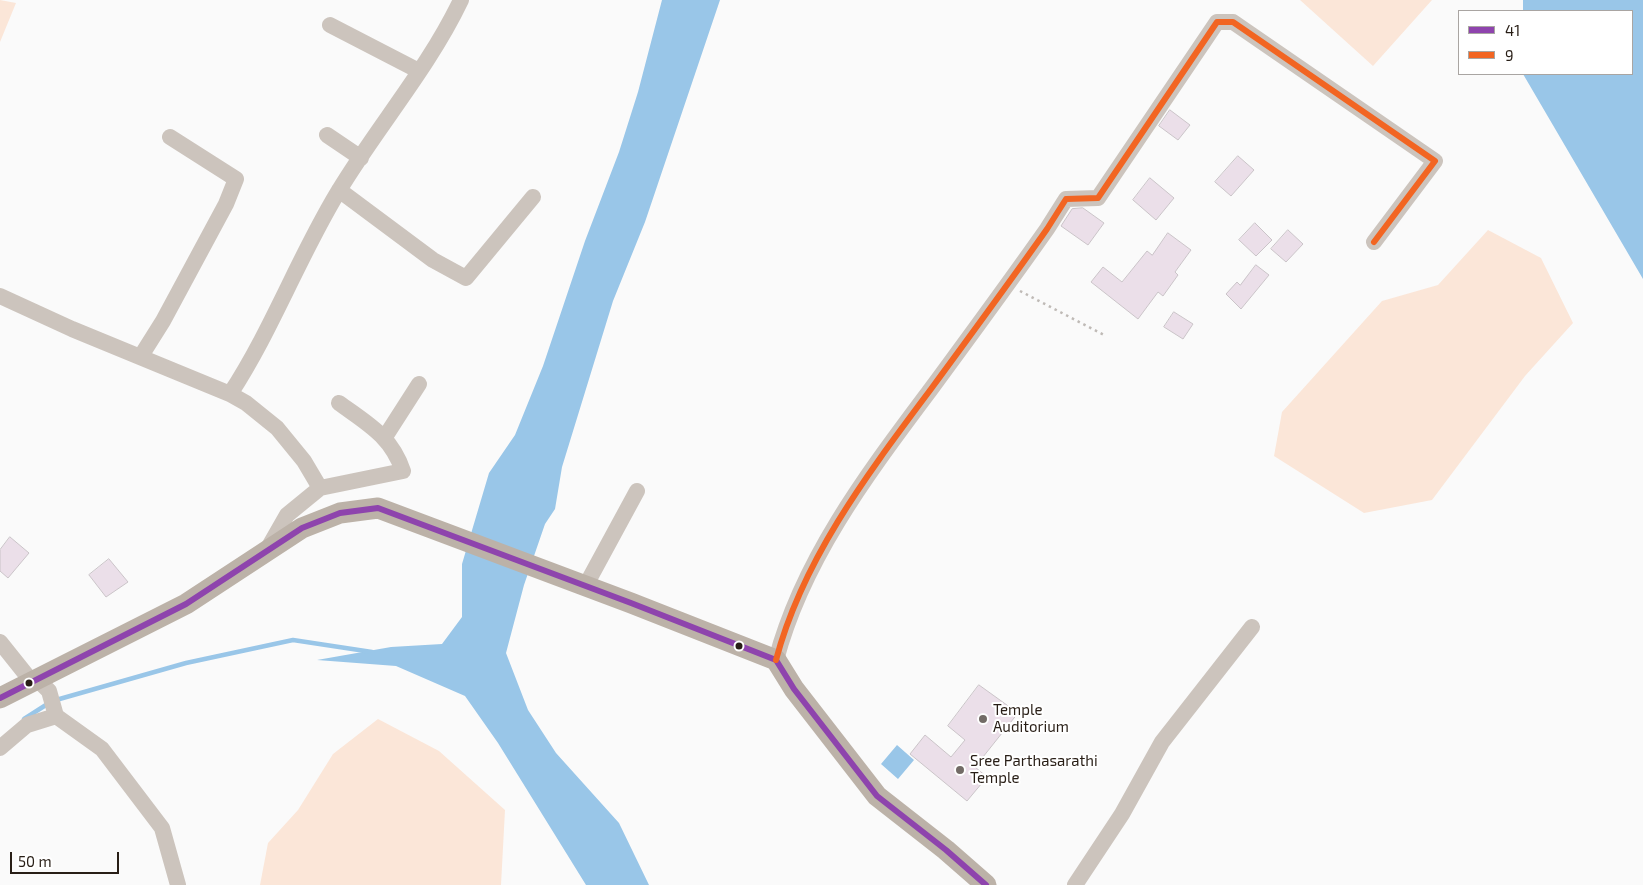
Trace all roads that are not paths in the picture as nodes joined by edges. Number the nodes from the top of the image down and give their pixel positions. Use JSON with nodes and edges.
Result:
{"nodes":[{"id":1,"x":461,"y":0,"type":"edge"},
{"id":2,"x":330,"y":25,"type":"dead end"},
{"id":3,"x":419,"y":72,"type":"junction"},
{"id":4,"x":327,"y":135,"type":"dead end"},
{"id":5,"x":170,"y":137,"type":"dead end"},
{"id":6,"x":361,"y":158,"type":"junction"},
{"id":7,"x":339,"y":190,"type":"junction"},
{"id":8,"x":534,"y":198,"type":"dead end"},
{"id":9,"x":1374,"y":242,"type":"dead end"},
{"id":10,"x":0,"y":296,"type":"edge"},
{"id":11,"x":141,"y":356,"type":"junction"},
{"id":12,"x":419,"y":384,"type":"dead end"},
{"id":13,"x":230,"y":394,"type":"junction"},
{"id":14,"x":339,"y":403,"type":"dead end"},
{"id":15,"x":386,"y":437,"type":"junction"},
{"id":16,"x":320,"y":488,"type":"junction"},
{"id":17,"x":637,"y":491,"type":"dead end"},
{"id":18,"x":267,"y":550,"type":"junction"},
{"id":19,"x":586,"y":585,"type":"junction"},
{"id":20,"x":1252,"y":627,"type":"dead end"},
{"id":21,"x":0,"y":642,"type":"edge"},
{"id":22,"x":776,"y":660,"type":"junction"},
{"id":23,"x":39,"y":684,"type":"junction"},
{"id":24,"x":0,"y":698,"type":"edge"},
{"id":25,"x":56,"y":712,"type":"junction"},
{"id":26,"x":0,"y":748,"type":"edge"},
{"id":27,"x":178,"y":885,"type":"edge"},
{"id":28,"x":986,"y":885,"type":"edge"},
{"id":29,"x":1075,"y":885,"type":"edge"}],
"edges":[{"from":1,"to":3,"type":"street"},
{"from":2,"to":3,"type":"street"},
{"from":3,"to":6,"type":"street"},
{"from":4,"to":6,"type":"street"},
{"from":5,"to":11,"type":"street"},
{"from":6,"to":7,"type":"street"},
{"from":7,"to":8,"type":"street"},
{"from":7,"to":13,"type":"street"},
{"from":9,"to":22,"type":"street"},
{"from":10,"to":11,"type":"street"},
{"from":11,"to":13,"type":"street"},
{"from":12,"to":15,"type":"street"},
{"from":13,"to":16,"type":"street"},
{"from":14,"to":15,"type":"street"},
{"from":15,"to":16,"type":"street"},
{"from":16,"to":18,"type":"street"},
{"from":17,"to":19,"type":"street"},
{"from":18,"to":19,"type":"main road"},
{"from":18,"to":23,"type":"main road"},
{"from":19,"to":22,"type":"main road"},
{"from":20,"to":29,"type":"street"},
{"from":21,"to":23,"type":"street"},
{"from":22,"to":28,"type":"main road"},
{"from":23,"to":24,"type":"main road"},
{"from":23,"to":25,"type":"street"},
{"from":25,"to":26,"type":"street"},
{"from":25,"to":27,"type":"street"}]}
